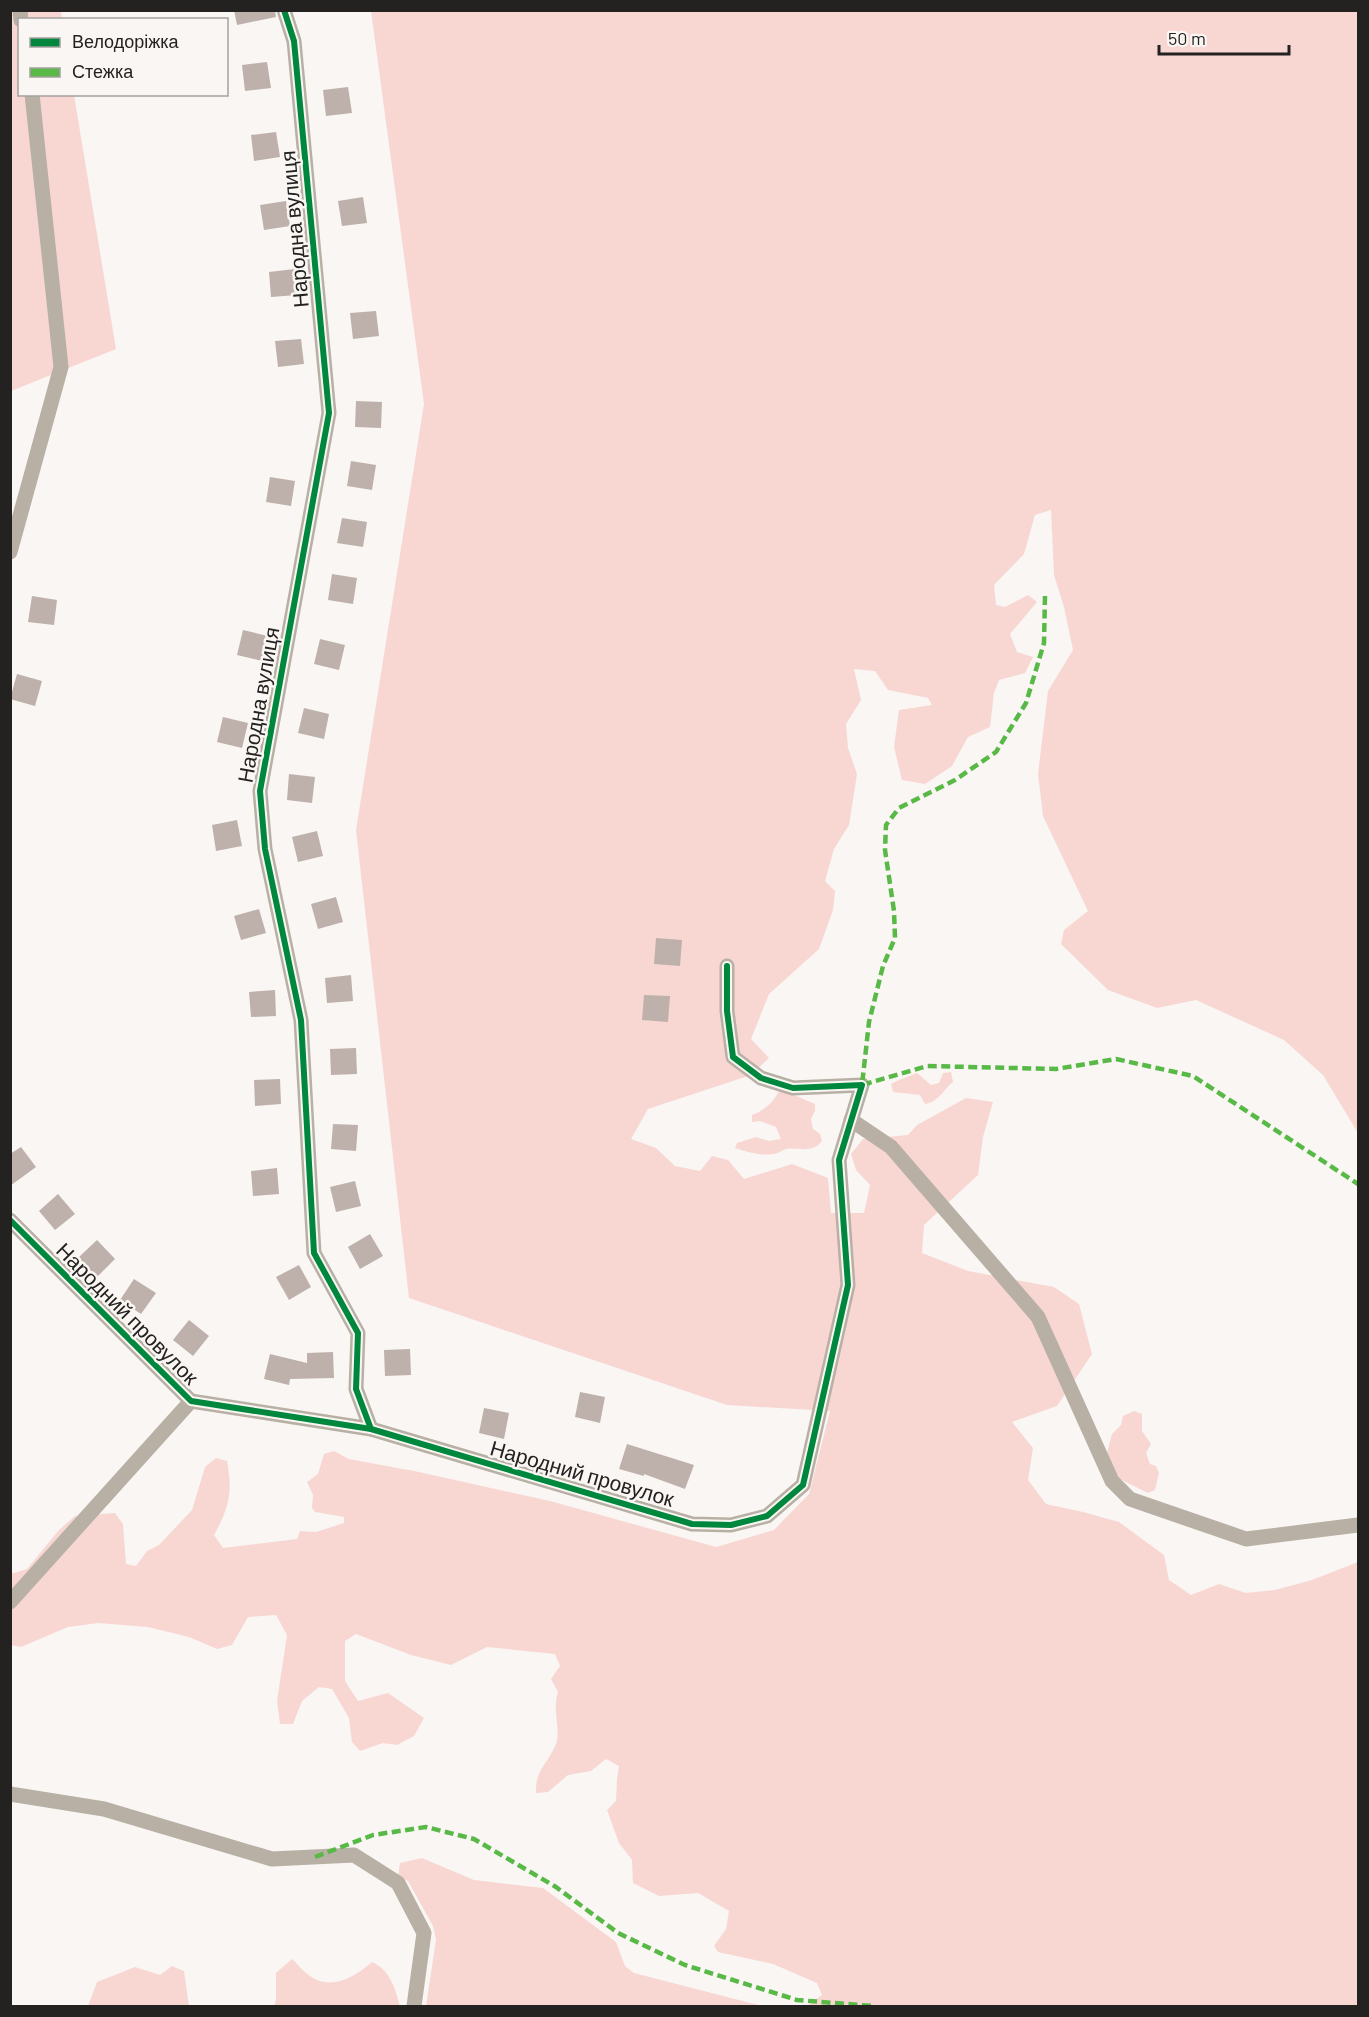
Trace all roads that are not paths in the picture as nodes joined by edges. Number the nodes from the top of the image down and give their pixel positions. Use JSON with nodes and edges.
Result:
{"nodes":[{"id":1,"x":284,"y":10,"type":"edge"},
{"id":2,"x":32,"y":96,"type":"edge"},
{"id":3,"x":10,"y":552,"type":"edge"},
{"id":4,"x":727,"y":966,"type":"dead end"},
{"id":5,"x":851,"y":1120,"type":"junction"},
{"id":6,"x":10,"y":1221,"type":"edge"},
{"id":7,"x":191,"y":1401,"type":"junction"},
{"id":8,"x":371,"y":1430,"type":"junction"},
{"id":9,"x":1359,"y":1525,"type":"edge"},
{"id":10,"x":10,"y":1602,"type":"edge"},
{"id":11,"x":10,"y":1794,"type":"edge"},
{"id":12,"x":414,"y":2007,"type":"edge"}],
"edges":[{"from":1,"to":8,"type":"street","name":"Народна вулиця"},
{"from":2,"to":3,"type":"street"},
{"from":4,"to":5,"type":"street","name":"Народний провулок"},
{"from":5,"to":8,"type":"street","name":"Народний провулок"},
{"from":5,"to":9,"type":"street"},
{"from":6,"to":7,"type":"street","name":"Народний провулок"},
{"from":7,"to":8,"type":"street","name":"Народний провулок"},
{"from":7,"to":10,"type":"street"},
{"from":11,"to":12,"type":"street"}]}
